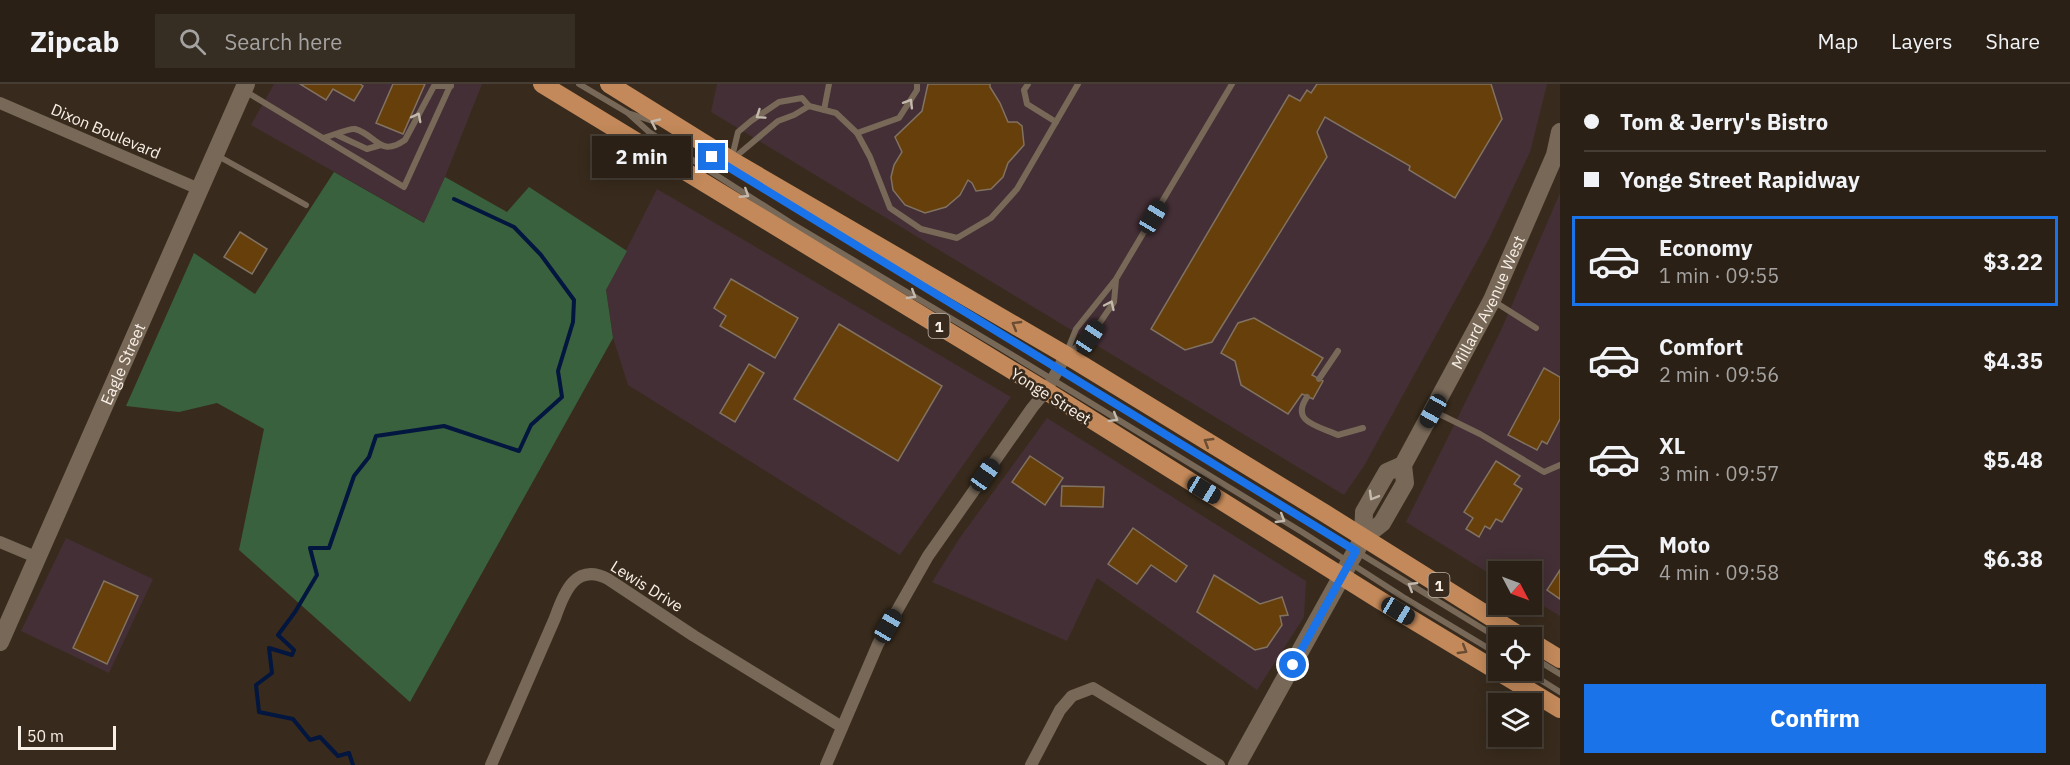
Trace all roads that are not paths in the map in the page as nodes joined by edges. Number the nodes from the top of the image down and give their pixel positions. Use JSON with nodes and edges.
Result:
{"nodes":[{"id":1,"x":542,"y":84,"type":"edge"},
{"id":2,"x":579,"y":84,"type":"edge"},
{"id":3,"x":609,"y":84,"type":"edge"},
{"id":4,"x":830,"y":84,"type":"edge"},
{"id":5,"x":917,"y":84,"type":"edge"},
{"id":6,"x":1028,"y":84,"type":"edge"},
{"id":7,"x":1232,"y":84,"type":"edge"},
{"id":8,"x":451,"y":85,"type":"edge"},
{"id":9,"x":1076,"y":85,"type":"edge"},
{"id":10,"x":245,"y":87,"type":"edge"},
{"id":11,"x":0,"y":103,"type":"edge"},
{"id":12,"x":809,"y":105,"type":"junction"},
{"id":13,"x":824,"y":110,"type":"junction"},
{"id":14,"x":628,"y":113,"type":"junction"},
{"id":15,"x":1056,"y":122,"type":"junction"},
{"id":16,"x":1560,"y":132,"type":"edge"},
{"id":17,"x":857,"y":133,"type":"junction"},
{"id":18,"x":337,"y":135,"type":"junction"},
{"id":19,"x":323,"y":138,"type":"junction"},
{"id":20,"x":381,"y":146,"type":"junction"},
{"id":21,"x":214,"y":154,"type":"junction"},
{"id":22,"x":1557,"y":157,"type":"edge"},
{"id":23,"x":736,"y":168,"type":"junction"},
{"id":24,"x":199,"y":189,"type":"junction"},
{"id":25,"x":771,"y":193,"type":"dead end"},
{"id":26,"x":306,"y":205,"type":"dead end"},
{"id":27,"x":1116,"y":279,"type":"junction"},
{"id":28,"x":1492,"y":300,"type":"junction"},
{"id":29,"x":1536,"y":328,"type":"dead end"},
{"id":30,"x":1338,"y":351,"type":"dead end"},
{"id":31,"x":1055,"y":373,"type":"junction"},
{"id":32,"x":1319,"y":379,"type":"dead end"},
{"id":33,"x":1307,"y":397,"type":"dead end"},
{"id":34,"x":1433,"y":411,"type":"junction"},
{"id":35,"x":1364,"y":428,"type":"dead end"},
{"id":36,"x":1560,"y":465,"type":"edge"},
{"id":37,"x":0,"y":542,"type":"edge"},
{"id":38,"x":1352,"y":557,"type":"junction"},
{"id":39,"x":38,"y":558,"type":"junction"},
{"id":40,"x":1501,"y":627,"type":"edge"},
{"id":41,"x":1488,"y":632,"type":"edge"},
{"id":42,"x":0,"y":642,"type":"edge"},
{"id":43,"x":1488,"y":648,"type":"edge"},
{"id":44,"x":1542,"y":648,"type":"edge"},
{"id":45,"x":1560,"y":659,"type":"edge"},
{"id":46,"x":1542,"y":663,"type":"edge"},
{"id":47,"x":1560,"y":675,"type":"edge"},
{"id":48,"x":1542,"y":680,"type":"edge"},
{"id":49,"x":1560,"y":692,"type":"edge"},
{"id":50,"x":1560,"y":709,"type":"edge"},
{"id":51,"x":842,"y":727,"type":"junction"},
{"id":52,"x":491,"y":765,"type":"edge"},
{"id":53,"x":826,"y":765,"type":"edge"},
{"id":54,"x":1031,"y":765,"type":"edge"},
{"id":55,"x":1219,"y":765,"type":"edge"},
{"id":56,"x":1237,"y":765,"type":"edge"}],
"edges":[{"from":1,"to":31,"type":"main road","name":"Yonge Street","number":"1"},
{"from":2,"to":14,"type":"lane"},
{"from":3,"to":23,"type":"main road","name":"Yonge Street","number":"1"},
{"from":4,"to":13,"type":"lane"},
{"from":17,"to":5,"type":"lane","one_way":true},
{"from":6,"to":15,"type":"lane"},
{"from":7,"to":27,"type":"lane"},
{"from":8,"to":19,"type":"lane"},
{"from":20,"to":8,"type":"lane","one_way":true},
{"from":9,"to":15,"type":"lane"},
{"from":10,"to":19,"type":"lane"},
{"from":10,"to":21,"type":"main road","name":"Eagle Street"},
{"from":11,"to":24,"type":"street","name":"Dixon Boulevard"},
{"from":12,"to":13,"type":"lane"},
{"from":12,"to":23,"type":"lane"},
{"from":12,"to":23,"type":"lane","one_way":true},
{"from":13,"to":17,"type":"lane"},
{"from":23,"to":14,"type":"lane","one_way":true},
{"from":14,"to":31,"type":"lane","one_way":true},
{"from":15,"to":17,"type":"lane"},
{"from":16,"to":22,"type":"main road","name":"Millard Avenue West"},
{"from":18,"to":19,"type":"lane"},
{"from":18,"to":20,"type":"lane"},
{"from":18,"to":20,"type":"lane"},
{"from":21,"to":24,"type":"main road","name":"Eagle Street"},
{"from":21,"to":26,"type":"lane"},
{"from":22,"to":28,"type":"main road","name":"Millard Avenue West"},
{"from":31,"to":23,"type":"main road","name":"Yonge Street","number":"1","one_way":true},
{"from":24,"to":39,"type":"main road","name":"Eagle Street"},
{"from":25,"to":31,"type":"lane"},
{"from":27,"to":31,"type":"lane"},
{"from":31,"to":27,"type":"lane","one_way":true},
{"from":28,"to":29,"type":"lane"},
{"from":28,"to":34,"type":"main road","name":"Millard Avenue West"},
{"from":30,"to":32,"type":"lane"},
{"from":38,"to":31,"type":"main road","name":"Yonge Street","number":"1","one_way":true},
{"from":31,"to":38,"type":"main road","name":"Yonge Street","number":"1","one_way":true},
{"from":31,"to":51,"type":"street"},
{"from":33,"to":35,"type":"lane"},
{"from":34,"to":36,"type":"lane"},
{"from":34,"to":38,"type":"main road","name":"Millard Avenue West"},
{"from":37,"to":39,"type":"street"},
{"from":38,"to":40,"type":"main road","name":"Yonge Street","number":"1"},
{"from":41,"to":38,"type":"lane","one_way":true},
{"from":38,"to":43,"type":"lane"},
{"from":38,"to":50,"type":"main road","name":"Yonge Street","number":"1","one_way":true},
{"from":38,"to":56,"type":"main road"},
{"from":39,"to":42,"type":"main road","name":"Eagle Street"},
{"from":44,"to":45,"type":"main road"},
{"from":46,"to":47,"type":"lane"},
{"from":48,"to":49,"type":"lane"},
{"from":51,"to":52,"type":"street","name":"Lewis Drive"},
{"from":51,"to":53,"type":"street"},
{"from":54,"to":55,"type":"street"}]}
